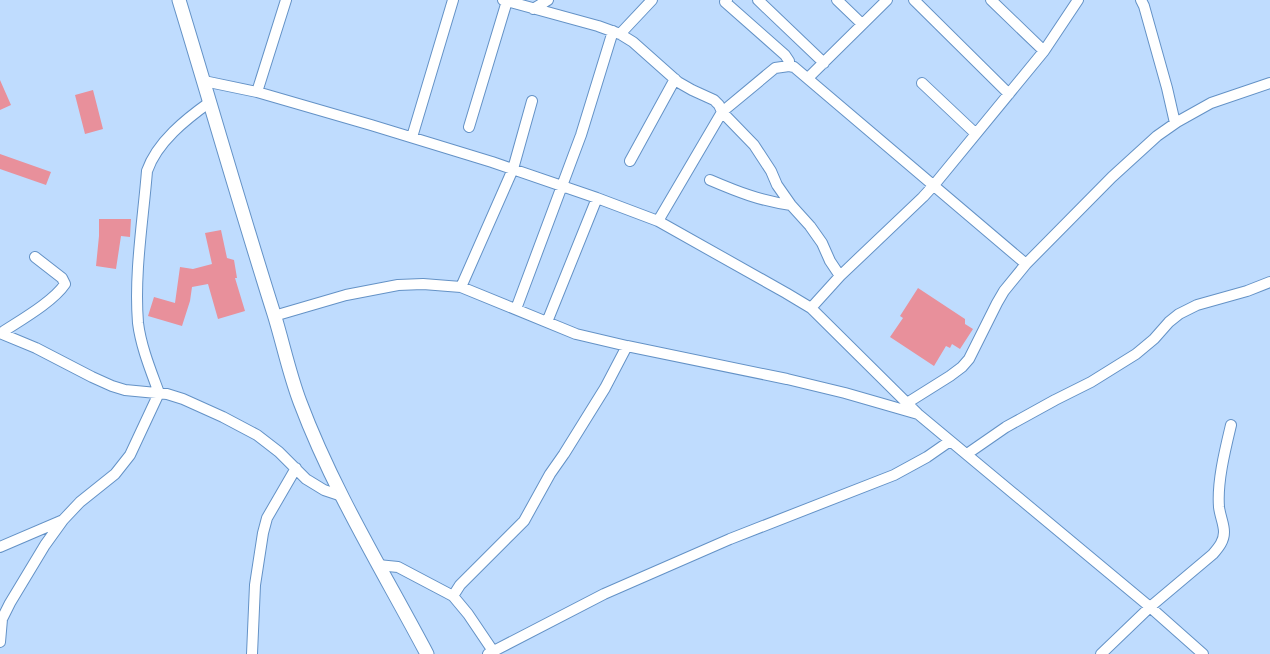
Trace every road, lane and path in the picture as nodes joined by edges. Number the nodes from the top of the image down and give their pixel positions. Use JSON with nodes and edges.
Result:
{"nodes":[{"id":1,"x":179,"y":0,"type":"edge"},
{"id":2,"x":286,"y":0,"type":"edge"},
{"id":3,"x":453,"y":0,"type":"edge"},
{"id":4,"x":548,"y":0,"type":"edge"},
{"id":5,"x":652,"y":0,"type":"edge"},
{"id":6,"x":727,"y":0,"type":"edge"},
{"id":7,"x":758,"y":0,"type":"edge"},
{"id":8,"x":837,"y":0,"type":"edge"},
{"id":9,"x":887,"y":0,"type":"edge"},
{"id":10,"x":914,"y":0,"type":"edge"},
{"id":11,"x":991,"y":0,"type":"edge"},
{"id":12,"x":1141,"y":0,"type":"edge"},
{"id":13,"x":505,"y":1,"type":"edge"},
{"id":14,"x":1075,"y":1,"type":"edge"},
{"id":15,"x":532,"y":8,"type":"junction"},
{"id":16,"x":862,"y":24,"type":"junction"},
{"id":17,"x":616,"y":33,"type":"junction"},
{"id":18,"x":1044,"y":51,"type":"junction"},
{"id":19,"x":824,"y":63,"type":"junction"},
{"id":20,"x":789,"y":66,"type":"junction"},
{"id":21,"x":808,"y":78,"type":"junction"},
{"id":22,"x":675,"y":79,"type":"junction"},
{"id":23,"x":204,"y":81,"type":"junction"},
{"id":24,"x":922,"y":83,"type":"dead end"},
{"id":25,"x":1270,"y":83,"type":"edge"},
{"id":26,"x":257,"y":92,"type":"junction"},
{"id":27,"x":1009,"y":94,"type":"junction"},
{"id":28,"x":532,"y":101,"type":"dead end"},
{"id":29,"x":210,"y":102,"type":"junction"},
{"id":30,"x":722,"y":112,"type":"junction"},
{"id":31,"x":1175,"y":123,"type":"junction"},
{"id":32,"x":470,"y":127,"type":"dead end"},
{"id":33,"x":975,"y":133,"type":"junction"},
{"id":34,"x":412,"y":137,"type":"junction"},
{"id":35,"x":630,"y":161,"type":"dead end"},
{"id":36,"x":513,"y":169,"type":"junction"},
{"id":37,"x":710,"y":180,"type":"dead end"},
{"id":38,"x":934,"y":185,"type":"junction"},
{"id":39,"x":562,"y":186,"type":"junction"},
{"id":40,"x":597,"y":198,"type":"junction"},
{"id":41,"x":791,"y":205,"type":"junction"},
{"id":42,"x":658,"y":221,"type":"junction"},
{"id":43,"x":35,"y":257,"type":"dead end"},
{"id":44,"x":1026,"y":264,"type":"junction"},
{"id":45,"x":840,"y":276,"type":"junction"},
{"id":46,"x":1270,"y":282,"type":"edge"},
{"id":47,"x":461,"y":287,"type":"junction"},
{"id":48,"x":811,"y":308,"type":"junction"},
{"id":49,"x":516,"y":309,"type":"junction"},
{"id":50,"x":274,"y":316,"type":"junction"},
{"id":51,"x":547,"y":322,"type":"junction"},
{"id":52,"x":0,"y":333,"type":"edge"},
{"id":53,"x":627,"y":346,"type":"junction"},
{"id":54,"x":159,"y":393,"type":"junction"},
{"id":55,"x":907,"y":403,"type":"junction"},
{"id":56,"x":918,"y":414,"type":"junction"},
{"id":57,"x":1231,"y":425,"type":"dead end"},
{"id":58,"x":950,"y":441,"type":"junction"},
{"id":59,"x":967,"y":454,"type":"junction"},
{"id":60,"x":296,"y":468,"type":"junction"},
{"id":61,"x":342,"y":496,"type":"junction"},
{"id":62,"x":63,"y":520,"type":"junction"},
{"id":63,"x":0,"y":547,"type":"edge"},
{"id":64,"x":378,"y":564,"type":"junction"},
{"id":65,"x":453,"y":596,"type":"junction"},
{"id":66,"x":1150,"y":607,"type":"junction"},
{"id":67,"x":0,"y":642,"type":"edge"},
{"id":68,"x":490,"y":653,"type":"edge"},
{"id":69,"x":252,"y":654,"type":"edge"},
{"id":70,"x":427,"y":654,"type":"edge"},
{"id":71,"x":1101,"y":654,"type":"edge"},
{"id":72,"x":1203,"y":654,"type":"edge"}],
"edges":[{"from":1,"to":23,"type":"main road"},
{"from":2,"to":26,"type":"street"},
{"from":3,"to":34,"type":"street"},
{"from":4,"to":15,"type":"street"},
{"from":5,"to":17,"type":"street"},
{"from":6,"to":20,"type":"street"},
{"from":7,"to":19,"type":"street"},
{"from":8,"to":16,"type":"street"},
{"from":9,"to":16,"type":"street"},
{"from":10,"to":27,"type":"street"},
{"from":11,"to":18,"type":"street"},
{"from":12,"to":31,"type":"street"},
{"from":13,"to":15,"type":"street"},
{"from":13,"to":32,"type":"street"},
{"from":14,"to":18,"type":"street"},
{"from":15,"to":17,"type":"street"},
{"from":16,"to":19,"type":"street"},
{"from":17,"to":22,"type":"street"},
{"from":17,"to":39,"type":"street"},
{"from":18,"to":27,"type":"street"},
{"from":19,"to":21,"type":"street"},
{"from":20,"to":21,"type":"street"},
{"from":20,"to":30,"type":"street"},
{"from":21,"to":38,"type":"street"},
{"from":22,"to":30,"type":"street"},
{"from":22,"to":35,"type":"street"},
{"from":23,"to":26,"type":"street"},
{"from":23,"to":29,"type":"main road"},
{"from":24,"to":33,"type":"street"},
{"from":25,"to":31,"type":"street"},
{"from":26,"to":34,"type":"street"},
{"from":27,"to":33,"type":"street"},
{"from":28,"to":36,"type":"street"},
{"from":29,"to":50,"type":"main road"},
{"from":29,"to":54,"type":"street"},
{"from":30,"to":41,"type":"street"},
{"from":30,"to":42,"type":"street"},
{"from":31,"to":44,"type":"street"},
{"from":33,"to":38,"type":"street"},
{"from":34,"to":36,"type":"street"},
{"from":36,"to":39,"type":"street"},
{"from":36,"to":47,"type":"street"},
{"from":37,"to":41,"type":"street"},
{"from":38,"to":44,"type":"street"},
{"from":38,"to":45,"type":"street"},
{"from":39,"to":40,"type":"street"},
{"from":39,"to":49,"type":"street"},
{"from":40,"to":42,"type":"street"},
{"from":40,"to":51,"type":"street"},
{"from":41,"to":45,"type":"street"},
{"from":42,"to":48,"type":"street"},
{"from":43,"to":52,"type":"street"},
{"from":44,"to":55,"type":"street"},
{"from":45,"to":48,"type":"street"},
{"from":46,"to":59,"type":"street"},
{"from":47,"to":49,"type":"street"},
{"from":47,"to":50,"type":"street"},
{"from":48,"to":55,"type":"street"},
{"from":49,"to":51,"type":"street"},
{"from":50,"to":61,"type":"main road"},
{"from":51,"to":53,"type":"street"},
{"from":52,"to":54,"type":"street"},
{"from":53,"to":56,"type":"street"},
{"from":53,"to":65,"type":"street"},
{"from":54,"to":60,"type":"street"},
{"from":54,"to":62,"type":"street"},
{"from":55,"to":56,"type":"street"},
{"from":56,"to":58,"type":"street"},
{"from":57,"to":66,"type":"street"},
{"from":58,"to":59,"type":"street"},
{"from":58,"to":68,"type":"street"},
{"from":59,"to":66,"type":"street"},
{"from":60,"to":61,"type":"street"},
{"from":60,"to":69,"type":"street"},
{"from":61,"to":64,"type":"main road"},
{"from":62,"to":63,"type":"street"},
{"from":62,"to":67,"type":"street"},
{"from":64,"to":65,"type":"street"},
{"from":64,"to":70,"type":"main road"},
{"from":65,"to":68,"type":"street"},
{"from":66,"to":71,"type":"street"},
{"from":66,"to":72,"type":"street"}]}
